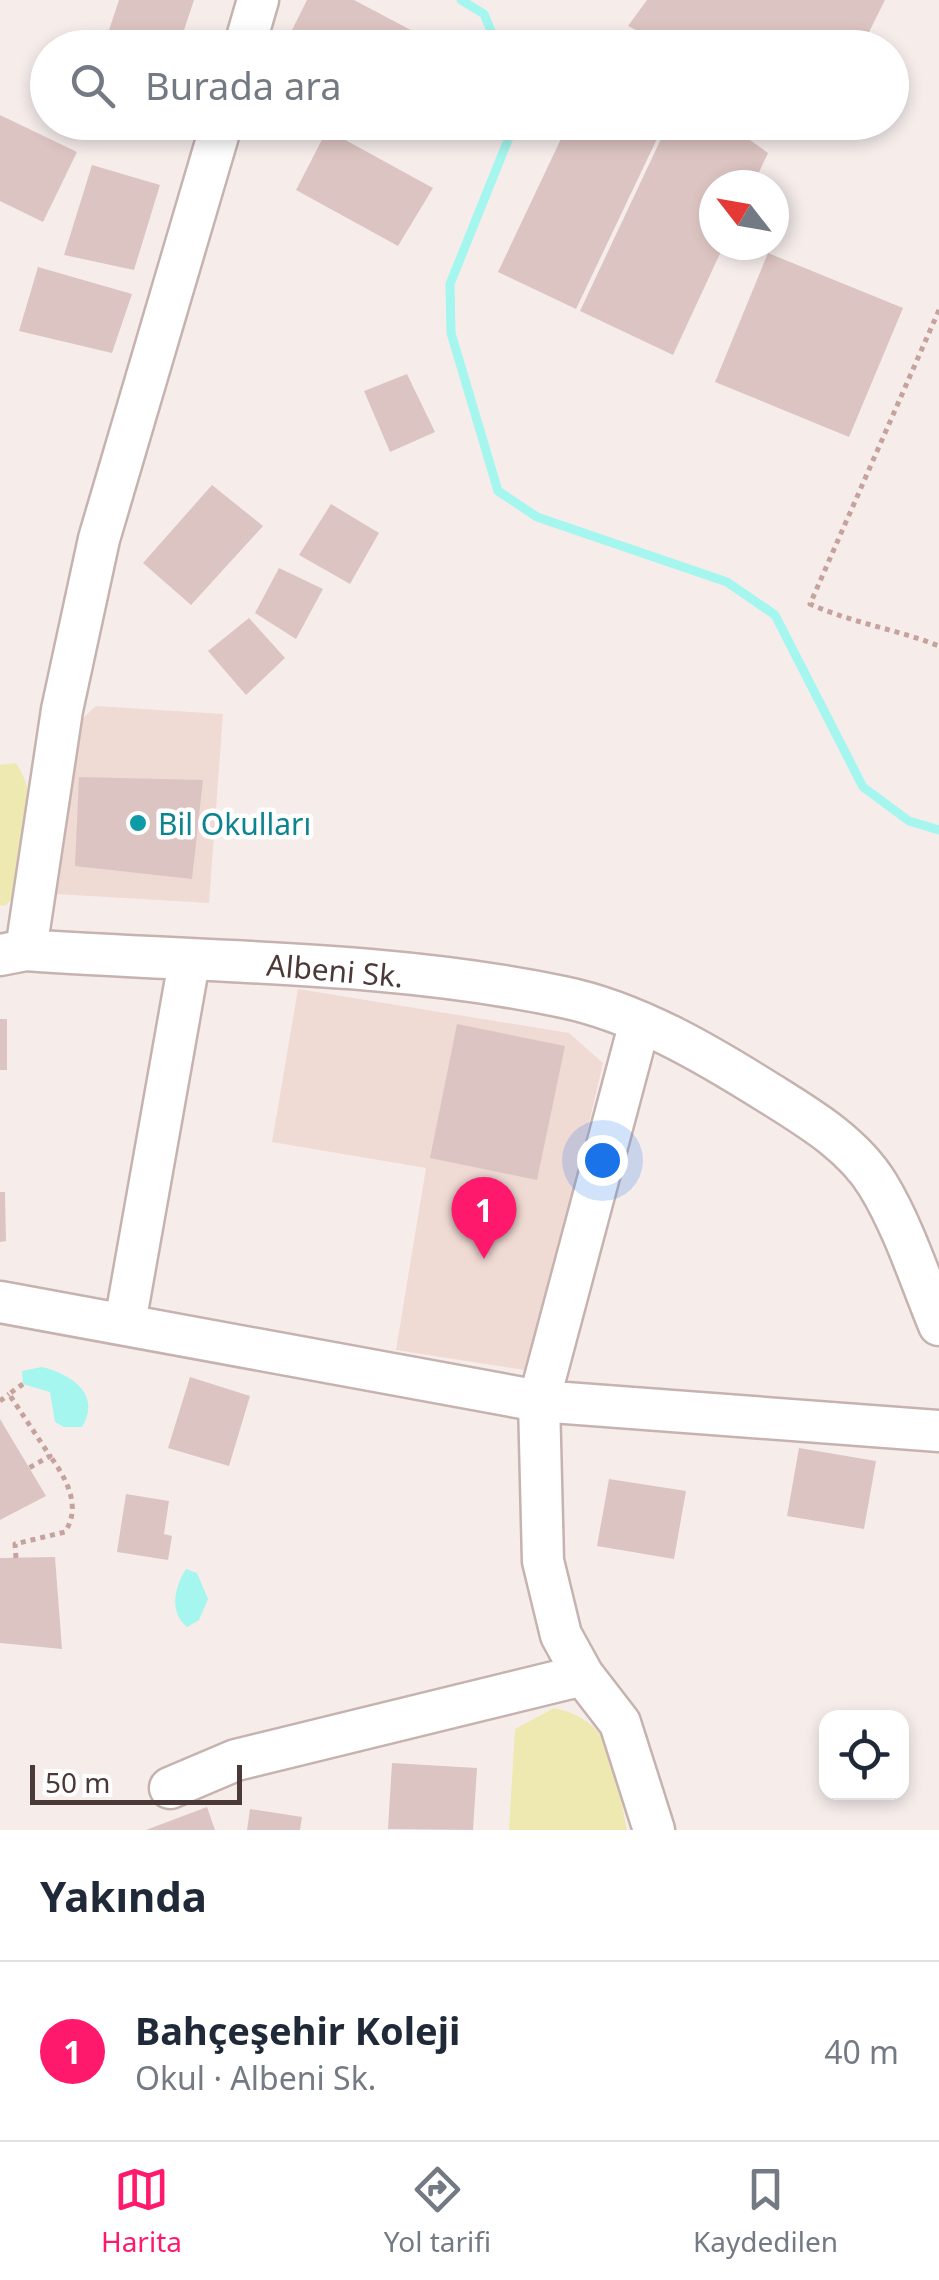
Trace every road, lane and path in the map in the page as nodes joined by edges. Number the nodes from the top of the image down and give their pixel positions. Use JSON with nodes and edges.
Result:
{"nodes":[{"id":1,"x":258,"y":0,"type":"edge"},
{"id":2,"x":249,"y":30,"type":"edge"},
{"id":3,"x":217,"y":140,"type":"edge"},
{"id":4,"x":939,"y":310,"type":"edge"},
{"id":5,"x":939,"y":646,"type":"edge"},
{"id":6,"x":9,"y":948,"type":"edge"},
{"id":7,"x":188,"y":962,"type":"junction"},
{"id":8,"x":640,"y":1022,"type":"junction"},
{"id":9,"x":0,"y":1302,"type":"edge"},
{"id":10,"x":125,"y":1323,"type":"junction"},
{"id":11,"x":939,"y":1325,"type":"edge"},
{"id":12,"x":23,"y":1384,"type":"dead end"},
{"id":13,"x":9,"y":1394,"type":"junction"},
{"id":14,"x":0,"y":1401,"type":"edge"},
{"id":15,"x":539,"y":1401,"type":"junction"},
{"id":16,"x":939,"y":1430,"type":"edge"},
{"id":17,"x":50,"y":1456,"type":"junction"},
{"id":18,"x":30,"y":1468,"type":"dead end"},
{"id":19,"x":16,"y":1558,"type":"dead end"},
{"id":20,"x":582,"y":1675,"type":"junction"},
{"id":21,"x":170,"y":1788,"type":"dead end"},
{"id":22,"x":654,"y":1830,"type":"edge"}],
"edges":[{"from":1,"to":2,"type":"street"},
{"from":3,"to":6,"type":"street"},
{"from":4,"to":5,"type":"path"},
{"from":6,"to":7,"type":"street","name":"Albeni Sk."},
{"from":7,"to":8,"type":"street","name":"Albeni Sk."},
{"from":7,"to":10,"type":"street"},
{"from":8,"to":11,"type":"street","name":"Albeni Sk."},
{"from":8,"to":15,"type":"street"},
{"from":9,"to":10,"type":"street"},
{"from":10,"to":15,"type":"street"},
{"from":12,"to":13,"type":"path"},
{"from":13,"to":14,"type":"path"},
{"from":13,"to":17,"type":"path"},
{"from":15,"to":16,"type":"street"},
{"from":15,"to":20,"type":"street"},
{"from":17,"to":18,"type":"path"},
{"from":17,"to":19,"type":"path"},
{"from":20,"to":21,"type":"street"},
{"from":20,"to":22,"type":"street"}]}
